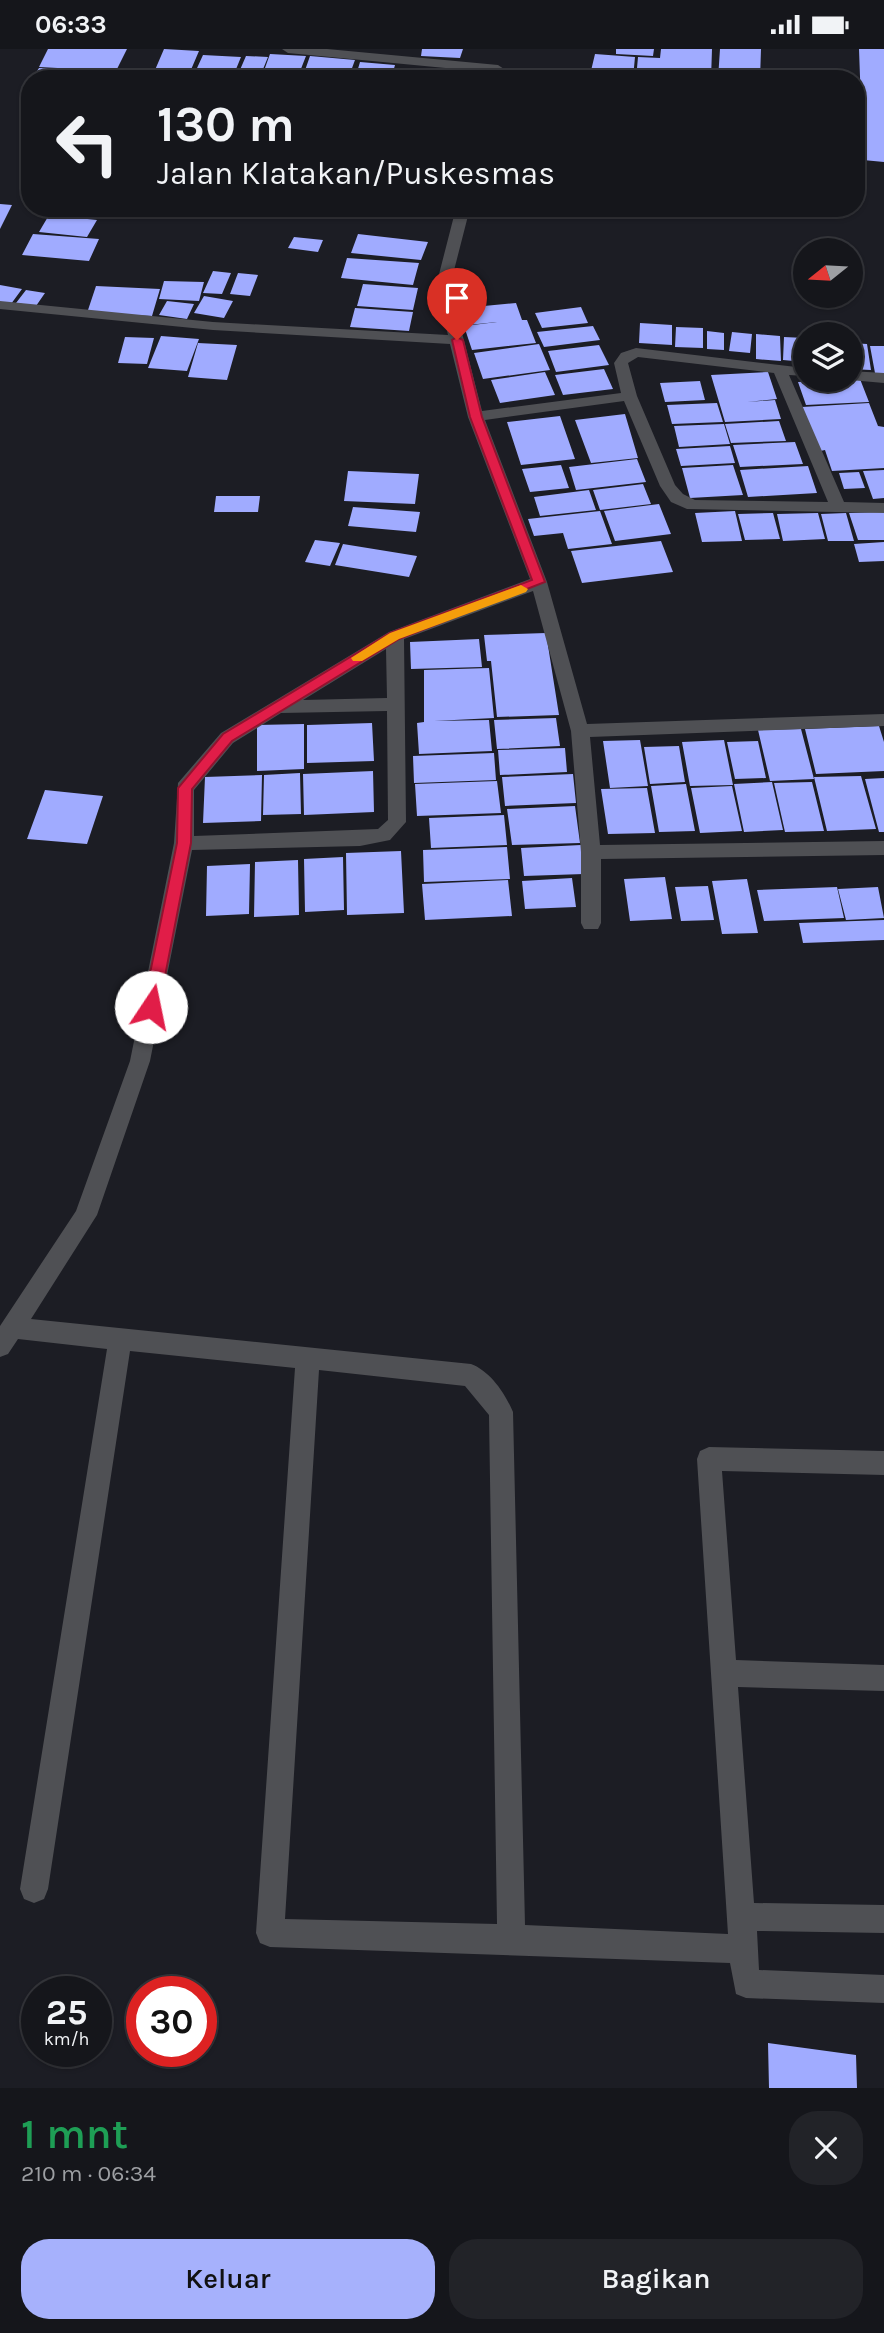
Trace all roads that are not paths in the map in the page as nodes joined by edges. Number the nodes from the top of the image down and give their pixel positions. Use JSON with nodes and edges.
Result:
{"nodes":[{"id":1,"x":288,"y":49,"type":"edge"},
{"id":2,"x":498,"y":69,"type":"edge"},
{"id":3,"x":461,"y":217,"type":"edge"},
{"id":4,"x":0,"y":305,"type":"edge"},
{"id":5,"x":457,"y":340,"type":"junction"},
{"id":6,"x":780,"y":370,"type":"junction"},
{"id":7,"x":793,"y":371,"type":"edge"},
{"id":8,"x":863,"y":376,"type":"edge"},
{"id":9,"x":884,"y":378,"type":"edge"},
{"id":10,"x":629,"y":396,"type":"junction"},
{"id":11,"x":476,"y":417,"type":"junction"},
{"id":12,"x":838,"y":506,"type":"junction"},
{"id":13,"x":884,"y":508,"type":"edge"},
{"id":14,"x":539,"y":582,"type":"junction"},
{"id":15,"x":395,"y":636,"type":"junction"},
{"id":16,"x":394,"y":704,"type":"junction"},
{"id":17,"x":275,"y":707,"type":"junction"},
{"id":18,"x":884,"y":720,"type":"edge"},
{"id":19,"x":580,"y":731,"type":"junction"},
{"id":20,"x":184,"y":843,"type":"junction"},
{"id":21,"x":884,"y":848,"type":"edge"},
{"id":22,"x":591,"y":852,"type":"junction"},
{"id":23,"x":591,"y":923,"type":"dead end"},
{"id":24,"x":6,"y":1337,"type":"edge"},
{"id":25,"x":120,"y":1339,"type":"junction"},
{"id":26,"x":308,"y":1356,"type":"junction"},
{"id":27,"x":884,"y":1463,"type":"edge"},
{"id":28,"x":724,"y":1673,"type":"junction"},
{"id":29,"x":884,"y":1678,"type":"edge"},
{"id":30,"x":34,"y":1889,"type":"dead end"},
{"id":31,"x":742,"y":1917,"type":"junction"},
{"id":32,"x":884,"y":1919,"type":"edge"},
{"id":33,"x":511,"y":1939,"type":"junction"},
{"id":34,"x":744,"y":1949,"type":"junction"},
{"id":35,"x":884,"y":1989,"type":"edge"}],
"edges":[{"from":1,"to":2,"type":"street"},
{"from":3,"to":5,"type":"street"},
{"from":4,"to":5,"type":"street"},
{"from":5,"to":11,"type":"street"},
{"from":6,"to":7,"type":"street"},
{"from":6,"to":10,"type":"street"},
{"from":6,"to":12,"type":"street"},
{"from":8,"to":9,"type":"street"},
{"from":10,"to":11,"type":"street"},
{"from":10,"to":12,"type":"street"},
{"from":11,"to":14,"type":"street"},
{"from":12,"to":13,"type":"street"},
{"from":14,"to":15,"type":"street"},
{"from":14,"to":19,"type":"street"},
{"from":15,"to":16,"type":"street"},
{"from":15,"to":17,"type":"street"},
{"from":16,"to":17,"type":"street"},
{"from":16,"to":20,"type":"street"},
{"from":17,"to":20,"type":"street"},
{"from":18,"to":19,"type":"street"},
{"from":19,"to":22,"type":"street"},
{"from":20,"to":24,"type":"street"},
{"from":21,"to":22,"type":"street"},
{"from":22,"to":23,"type":"street"},
{"from":24,"to":25,"type":"street"},
{"from":25,"to":26,"type":"street"},
{"from":25,"to":30,"type":"street"},
{"from":26,"to":33,"type":"street"},
{"from":26,"to":33,"type":"street"},
{"from":27,"to":28,"type":"street"},
{"from":28,"to":29,"type":"street"},
{"from":28,"to":31,"type":"street"},
{"from":31,"to":32,"type":"street"},
{"from":31,"to":34,"type":"street"},
{"from":33,"to":34,"type":"street"},
{"from":34,"to":35,"type":"street"}]}
